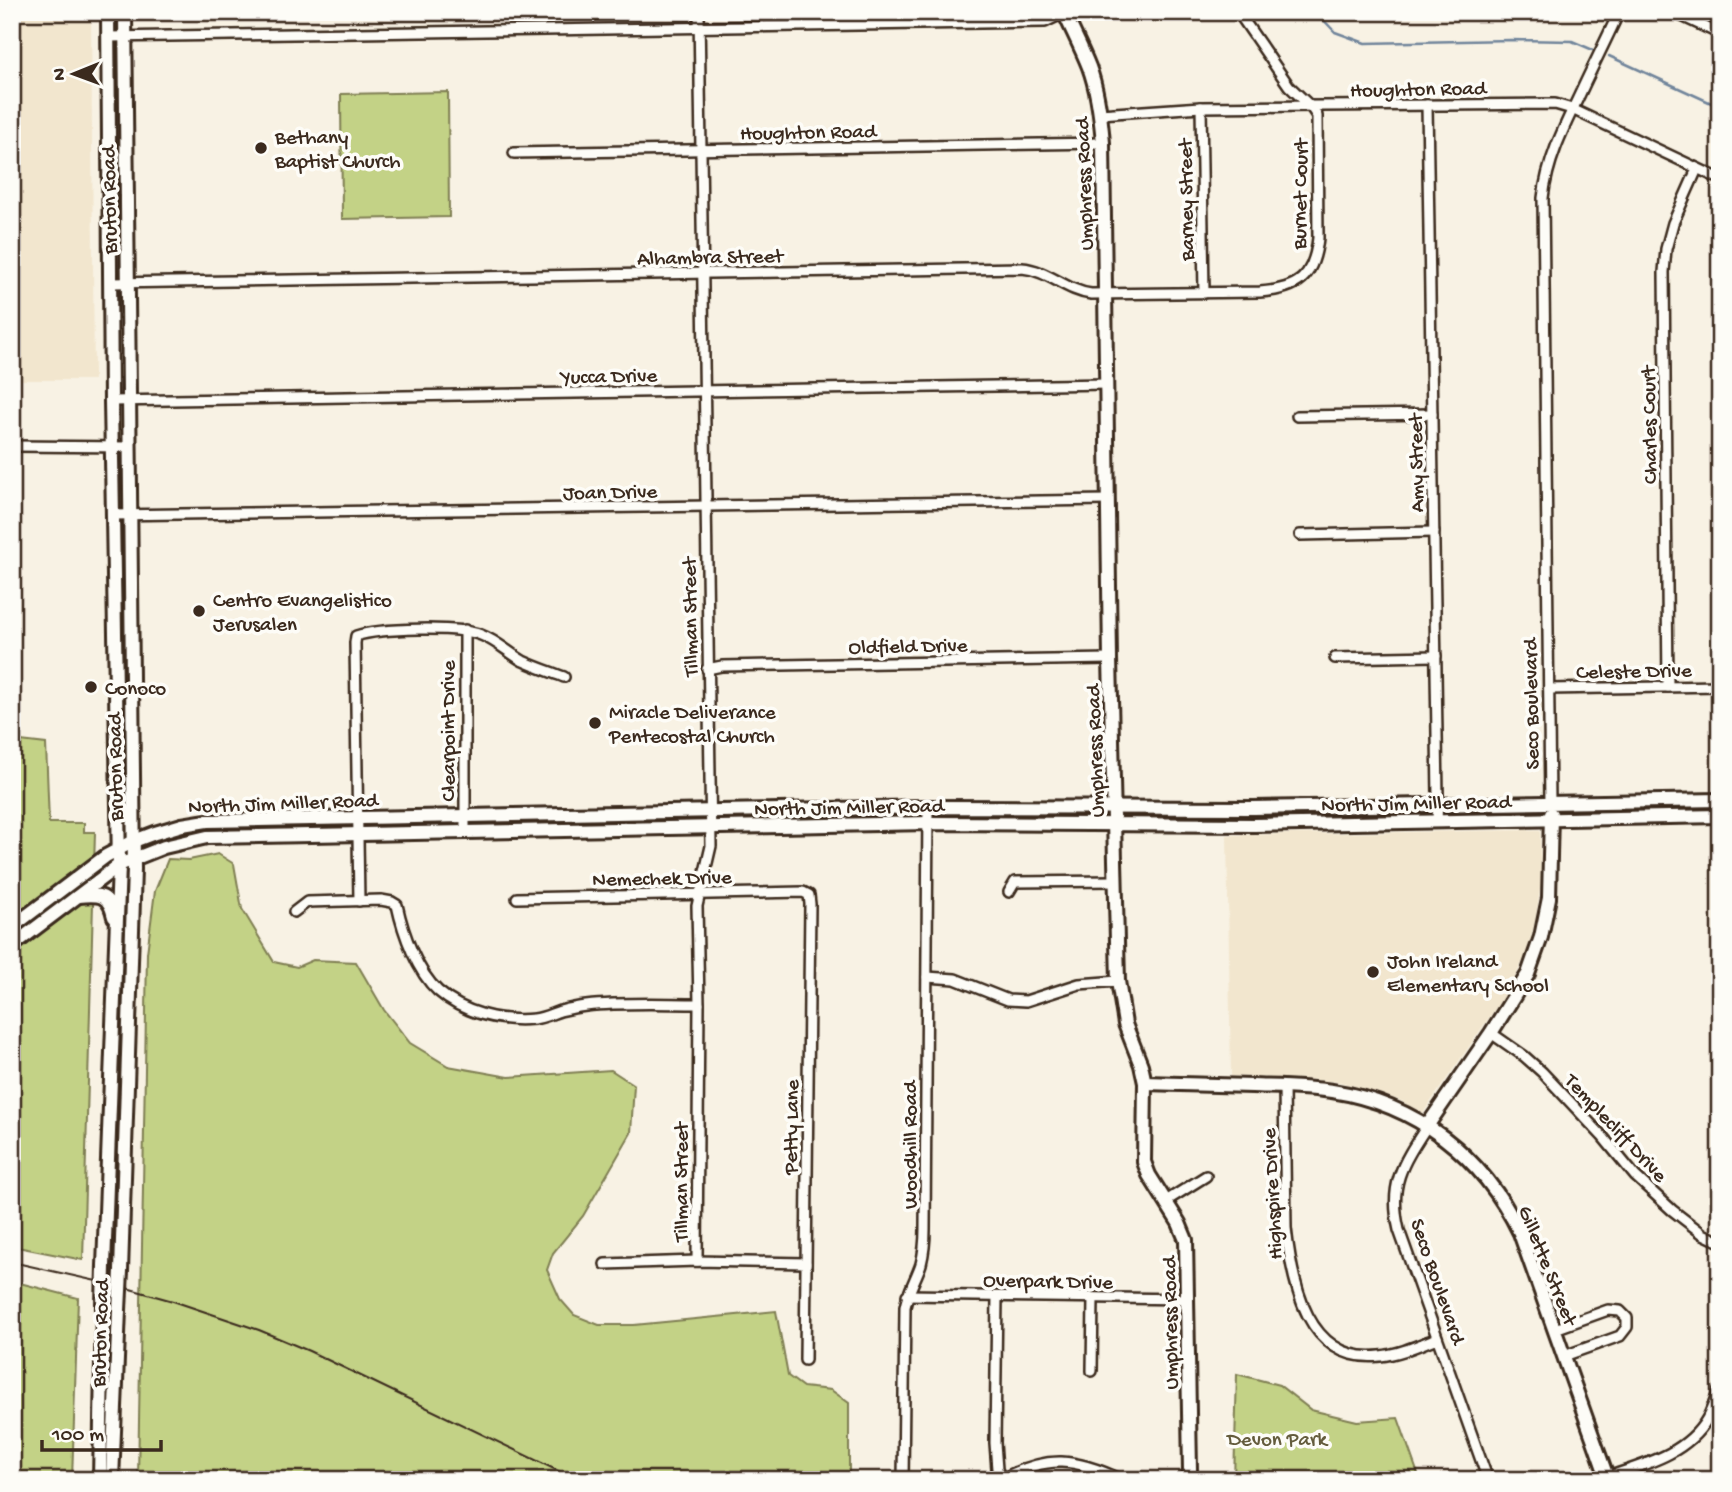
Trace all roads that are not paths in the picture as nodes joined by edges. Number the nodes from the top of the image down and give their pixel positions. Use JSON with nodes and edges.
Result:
{"nodes":[{"id":1,"x":108,"y":12,"type":"edge"},
{"id":2,"x":125,"y":12,"type":"edge"},
{"id":3,"x":699,"y":12,"type":"edge"},
{"id":4,"x":1238,"y":12,"type":"edge"},
{"id":5,"x":1619,"y":12,"type":"edge"},
{"id":6,"x":1673,"y":12,"type":"edge"},
{"id":7,"x":1065,"y":13,"type":"edge"},
{"id":8,"x":699,"y":27,"type":"junction"},
{"id":9,"x":1720,"y":34,"type":"edge"},
{"id":10,"x":125,"y":36,"type":"junction"},
{"id":11,"x":108,"y":37,"type":"junction"},
{"id":12,"x":1427,"y":105,"type":"junction"},
{"id":13,"x":1201,"y":107,"type":"junction"},
{"id":14,"x":1311,"y":107,"type":"junction"},
{"id":15,"x":1573,"y":110,"type":"junction"},
{"id":16,"x":1100,"y":114,"type":"junction"},
{"id":17,"x":1102,"y":143,"type":"junction"},
{"id":18,"x":700,"y":150,"type":"junction"},
{"id":19,"x":514,"y":153,"type":"dead end"},
{"id":20,"x":1697,"y":169,"type":"junction"},
{"id":21,"x":1720,"y":179,"type":"edge"},
{"id":22,"x":110,"y":214,"type":"junction"},
{"id":23,"x":127,"y":215,"type":"junction"},
{"id":24,"x":702,"y":273,"type":"junction"},
{"id":25,"x":1302,"y":278,"type":"joint"},
{"id":26,"x":111,"y":283,"type":"junction"},
{"id":27,"x":128,"y":283,"type":"junction"},
{"id":28,"x":1106,"y":293,"type":"junction"},
{"id":29,"x":1204,"y":293,"type":"junction"},
{"id":30,"x":1107,"y":384,"type":"junction"},
{"id":31,"x":703,"y":391,"type":"junction"},
{"id":32,"x":111,"y":401,"type":"junction"},
{"id":33,"x":129,"y":401,"type":"junction"},
{"id":34,"x":1432,"y":414,"type":"junction"},
{"id":35,"x":1297,"y":416,"type":"dead end"},
{"id":36,"x":12,"y":446,"type":"edge"},
{"id":37,"x":112,"y":447,"type":"junction"},
{"id":38,"x":130,"y":447,"type":"junction"},
{"id":39,"x":1108,"y":500,"type":"junction"},
{"id":40,"x":705,"y":507,"type":"junction"},
{"id":41,"x":113,"y":515,"type":"junction"},
{"id":42,"x":130,"y":515,"type":"junction"},
{"id":43,"x":1434,"y":532,"type":"junction"},
{"id":44,"x":1300,"y":535,"type":"dead end"},
{"id":45,"x":465,"y":630,"type":"junction"},
{"id":46,"x":115,"y":646,"type":"junction"},
{"id":47,"x":132,"y":646,"type":"junction"},
{"id":48,"x":1436,"y":656,"type":"junction"},
{"id":49,"x":1335,"y":658,"type":"dead end"},
{"id":50,"x":1110,"y":659,"type":"junction"},
{"id":51,"x":708,"y":669,"type":"junction"},
{"id":52,"x":564,"y":677,"type":"dead end"},
{"id":53,"x":1720,"y":686,"type":"edge"},
{"id":54,"x":1668,"y":687,"type":"junction"},
{"id":55,"x":1549,"y":689,"type":"junction"},
{"id":56,"x":1720,"y":800,"type":"edge"},
{"id":57,"x":1550,"y":803,"type":"junction"},
{"id":58,"x":1438,"y":806,"type":"junction"},
{"id":59,"x":928,"y":807,"type":"junction"},
{"id":60,"x":1114,"y":808,"type":"junction"},
{"id":61,"x":1254,"y":808,"type":"junction"},
{"id":62,"x":709,"y":811,"type":"junction"},
{"id":63,"x":465,"y":816,"type":"junction"},
{"id":64,"x":1720,"y":817,"type":"edge"},
{"id":65,"x":357,"y":818,"type":"junction"},
{"id":66,"x":1551,"y":819,"type":"junction"},
{"id":67,"x":243,"y":820,"type":"junction"},
{"id":68,"x":1437,"y":821,"type":"junction"},
{"id":69,"x":928,"y":823,"type":"junction"},
{"id":70,"x":1115,"y":823,"type":"junction"},
{"id":71,"x":1254,"y":825,"type":"junction"},
{"id":72,"x":709,"y":827,"type":"junction"},
{"id":73,"x":466,"y":832,"type":"junction"},
{"id":74,"x":357,"y":834,"type":"junction"},
{"id":75,"x":243,"y":836,"type":"junction"},
{"id":76,"x":134,"y":841,"type":"junction"},
{"id":77,"x":118,"y":850,"type":"junction"},
{"id":78,"x":134,"y":858,"type":"junction"},
{"id":79,"x":119,"y":865,"type":"junction"},
{"id":80,"x":1116,"y":881,"type":"junction"},
{"id":81,"x":1009,"y":892,"type":"dead end"},
{"id":82,"x":700,"y":894,"type":"junction"},
{"id":83,"x":808,"y":895,"type":"joint"},
{"id":84,"x":79,"y":896,"type":"junction"},
{"id":85,"x":517,"y":898,"type":"dead end"},
{"id":86,"x":359,"y":901,"type":"junction"},
{"id":87,"x":294,"y":912,"type":"dead end"},
{"id":88,"x":116,"y":926,"type":"junction"},
{"id":89,"x":12,"y":927,"type":"edge"},
{"id":90,"x":12,"y":946,"type":"edge"},
{"id":91,"x":928,"y":977,"type":"junction"},
{"id":92,"x":1118,"y":981,"type":"junction"},
{"id":93,"x":699,"y":1004,"type":"junction"},
{"id":94,"x":1491,"y":1033,"type":"junction"},
{"id":95,"x":1145,"y":1083,"type":"junction"},
{"id":96,"x":1284,"y":1087,"type":"junction"},
{"id":97,"x":1427,"y":1126,"type":"junction"},
{"id":98,"x":1206,"y":1176,"type":"dead end"},
{"id":99,"x":1166,"y":1201,"type":"junction"},
{"id":100,"x":1720,"y":1242,"type":"edge"},
{"id":101,"x":697,"y":1261,"type":"junction"},
{"id":102,"x":806,"y":1263,"type":"junction"},
{"id":103,"x":605,"y":1264,"type":"dead end"},
{"id":104,"x":907,"y":1295,"type":"junction"},
{"id":105,"x":997,"y":1297,"type":"junction"},
{"id":106,"x":1093,"y":1297,"type":"junction"},
{"id":107,"x":1187,"y":1298,"type":"junction"},
{"id":108,"x":1555,"y":1329,"type":"junction"},
{"id":109,"x":1437,"y":1338,"type":"junction"},
{"id":110,"x":1564,"y":1356,"type":"junction"},
{"id":111,"x":805,"y":1360,"type":"dead end"},
{"id":112,"x":1092,"y":1371,"type":"dead end"},
{"id":113,"x":1720,"y":1389,"type":"edge"},
{"id":114,"x":1605,"y":1479,"type":"edge"},
{"id":115,"x":100,"y":1480,"type":"edge"},
{"id":116,"x":113,"y":1480,"type":"edge"},
{"id":117,"x":902,"y":1480,"type":"edge"},
{"id":118,"x":1001,"y":1480,"type":"edge"},
{"id":119,"x":1122,"y":1480,"type":"edge"},
{"id":120,"x":1188,"y":1480,"type":"edge"},
{"id":121,"x":1488,"y":1480,"type":"edge"}],
"edges":[{"from":1,"to":11,"type":"main road","name":"Bruton Road"},
{"from":2,"to":10,"type":"main road","name":"Bruton Road"},
{"from":3,"to":8,"type":"street","name":"Tillman Street"},
{"from":4,"to":14,"type":"street"},
{"from":5,"to":15,"type":"street","name":"Seco Boulevard"},
{"from":6,"to":9,"type":"street"},
{"from":7,"to":8,"type":"street"},
{"from":7,"to":16,"type":"main road","name":"Umphress Road"},
{"from":8,"to":10,"type":"street"},
{"from":8,"to":18,"type":"street","name":"Tillman Street"},
{"from":10,"to":11,"type":"street"},
{"from":10,"to":23,"type":"main road","name":"Bruton Road"},
{"from":11,"to":22,"type":"main road","name":"Bruton Road"},
{"from":12,"to":14,"type":"street","name":"Houghton Road"},
{"from":12,"to":15,"type":"street","name":"Houghton Road"},
{"from":12,"to":34,"type":"street","name":"Amy Street"},
{"from":13,"to":14,"type":"street","name":"Houghton Road"},
{"from":13,"to":16,"type":"street","name":"Houghton Road"},
{"from":13,"to":29,"type":"street","name":"Barney Street"},
{"from":14,"to":25,"type":"street","name":"Burnet Court"},
{"from":15,"to":20,"type":"street","name":"Houghton Road"},
{"from":15,"to":55,"type":"street","name":"Seco Boulevard"},
{"from":16,"to":17,"type":"main road","name":"Umphress Road"},
{"from":17,"to":18,"type":"street","name":"Houghton Road"},
{"from":17,"to":28,"type":"main road","name":"Umphress Road"},
{"from":18,"to":19,"type":"street","name":"Houghton Road"},
{"from":18,"to":24,"type":"street","name":"Tillman Street"},
{"from":20,"to":21,"type":"street","name":"Houghton Road"},
{"from":20,"to":54,"type":"street","name":"Charles Court"},
{"from":22,"to":23,"type":"main road"},
{"from":22,"to":26,"type":"main road","name":"Bruton Road"},
{"from":23,"to":27,"type":"main road","name":"Bruton Road"},
{"from":24,"to":27,"type":"street","name":"Alhambra Street"},
{"from":24,"to":28,"type":"street","name":"Alhambra Street"},
{"from":24,"to":31,"type":"street","name":"Tillman Street"},
{"from":25,"to":29,"type":"street","name":"Alhambra Street"},
{"from":26,"to":27,"type":"street","name":"Alhambra Street"},
{"from":26,"to":32,"type":"main road","name":"Bruton Road"},
{"from":27,"to":33,"type":"main road","name":"Bruton Road"},
{"from":28,"to":29,"type":"street","name":"Alhambra Street"},
{"from":28,"to":30,"type":"main road","name":"Umphress Road"},
{"from":30,"to":31,"type":"street","name":"Yucca Drive"},
{"from":30,"to":39,"type":"main road","name":"Umphress Road"},
{"from":31,"to":33,"type":"street","name":"Yucca Drive"},
{"from":31,"to":40,"type":"street","name":"Tillman Street"},
{"from":32,"to":33,"type":"street","name":"Yucca Drive"},
{"from":32,"to":37,"type":"main road","name":"Bruton Road"},
{"from":33,"to":38,"type":"main road","name":"Bruton Road"},
{"from":34,"to":35,"type":"street"},
{"from":34,"to":43,"type":"street","name":"Amy Street"},
{"from":36,"to":37,"type":"street"},
{"from":37,"to":38,"type":"street"},
{"from":37,"to":41,"type":"main road","name":"Bruton Road"},
{"from":38,"to":42,"type":"main road","name":"Bruton Road"},
{"from":39,"to":40,"type":"street","name":"Joan Drive"},
{"from":39,"to":50,"type":"main road","name":"Umphress Road"},
{"from":40,"to":42,"type":"street","name":"Joan Drive"},
{"from":40,"to":51,"type":"street","name":"Tillman Street"},
{"from":41,"to":42,"type":"street","name":"Joan Drive"},
{"from":41,"to":46,"type":"main road","name":"Bruton Road"},
{"from":42,"to":47,"type":"main road","name":"Bruton Road"},
{"from":43,"to":44,"type":"street"},
{"from":43,"to":48,"type":"street","name":"Amy Street"},
{"from":45,"to":52,"type":"street"},
{"from":45,"to":63,"type":"street","name":"Clearpoint Drive"},
{"from":45,"to":65,"type":"street"},
{"from":46,"to":47,"type":"main road"},
{"from":46,"to":77,"type":"main road","name":"Bruton Road"},
{"from":47,"to":76,"type":"main road","name":"Bruton Road"},
{"from":48,"to":49,"type":"street"},
{"from":48,"to":58,"type":"street","name":"Amy Street"},
{"from":50,"to":51,"type":"street","name":"Oldfield Drive"},
{"from":50,"to":60,"type":"main road","name":"Umphress Road"},
{"from":51,"to":62,"type":"street","name":"Tillman Street"},
{"from":53,"to":54,"type":"street","name":"Celeste Drive"},
{"from":54,"to":55,"type":"street","name":"Celeste Drive"},
{"from":55,"to":57,"type":"street","name":"Seco Boulevard"},
{"from":56,"to":57,"type":"main road","name":"North Jim Miller Road"},
{"from":57,"to":58,"type":"main road","name":"North Jim Miller Road"},
{"from":57,"to":66,"type":"main road","name":"Seco Boulevard"},
{"from":58,"to":61,"type":"main road","name":"North Jim Miller Road"},
{"from":58,"to":68,"type":"street","name":"Amy Street"},
{"from":59,"to":60,"type":"main road","name":"North Jim Miller Road"},
{"from":59,"to":62,"type":"main road","name":"North Jim Miller Road"},
{"from":59,"to":69,"type":"street","name":"Woodhill Road"},
{"from":60,"to":61,"type":"main road","name":"North Jim Miller Road"},
{"from":60,"to":70,"type":"main road","name":"Umphress Road"},
{"from":61,"to":71,"type":"main road"},
{"from":62,"to":63,"type":"main road","name":"North Jim Miller Road"},
{"from":62,"to":72,"type":"street","name":"Tillman Street"},
{"from":63,"to":65,"type":"main road","name":"North Jim Miller Road"},
{"from":63,"to":73,"type":"street","name":"Clearpoint Drive"},
{"from":64,"to":66,"type":"main road","name":"North Jim Miller Road"},
{"from":65,"to":67,"type":"main road","name":"North Jim Miller Road"},
{"from":65,"to":74,"type":"street"},
{"from":66,"to":68,"type":"main road","name":"North Jim Miller Road"},
{"from":66,"to":94,"type":"main road","name":"Seco Boulevard"},
{"from":67,"to":75,"type":"main road"},
{"from":67,"to":76,"type":"main road","name":"North Jim Miller Road"},
{"from":68,"to":71,"type":"main road","name":"North Jim Miller Road"},
{"from":69,"to":70,"type":"main road","name":"North Jim Miller Road"},
{"from":69,"to":72,"type":"main road","name":"North Jim Miller Road"},
{"from":69,"to":91,"type":"street","name":"Woodhill Road"},
{"from":70,"to":71,"type":"main road","name":"North Jim Miller Road"},
{"from":70,"to":80,"type":"main road","name":"Umphress Road"},
{"from":72,"to":73,"type":"main road","name":"North Jim Miller Road"},
{"from":72,"to":82,"type":"street","name":"Tillman Street"},
{"from":73,"to":74,"type":"main road","name":"North Jim Miller Road"},
{"from":74,"to":75,"type":"main road","name":"North Jim Miller Road"},
{"from":74,"to":86,"type":"street"},
{"from":75,"to":78,"type":"main road","name":"North Jim Miller Road"},
{"from":76,"to":77,"type":"main road","name":"North Jim Miller Road"},
{"from":76,"to":78,"type":"main road","name":"Bruton Road"},
{"from":77,"to":79,"type":"main road","name":"Bruton Road"},
{"from":77,"to":89,"type":"main road","name":"North Jim Miller Road"},
{"from":78,"to":79,"type":"main road","name":"North Jim Miller Road"},
{"from":78,"to":116,"type":"main road","name":"Bruton Road","bridge":true},
{"from":79,"to":84,"type":"main road","name":"North Jim Miller Road"},
{"from":79,"to":88,"type":"main road","name":"Bruton Road"},
{"from":80,"to":81,"type":"street"},
{"from":80,"to":92,"type":"main road","name":"Umphress Road"},
{"from":82,"to":83,"type":"street","name":"Nemechek Drive"},
{"from":82,"to":85,"type":"street","name":"Nemechek Drive"},
{"from":82,"to":93,"type":"street","name":"Tillman Street"},
{"from":83,"to":102,"type":"street","name":"Petty Lane"},
{"from":84,"to":88,"type":"main road"},
{"from":84,"to":90,"type":"main road","name":"North Jim Miller Road"},
{"from":86,"to":87,"type":"street"},
{"from":86,"to":93,"type":"street"},
{"from":88,"to":115,"type":"main road","name":"Bruton Road","bridge":true},
{"from":91,"to":92,"type":"street"},
{"from":91,"to":104,"type":"street","name":"Woodhill Road"},
{"from":92,"to":95,"type":"main road","name":"Umphress Road"},
{"from":93,"to":101,"type":"street","name":"Tillman Street"},
{"from":94,"to":97,"type":"main road","name":"Seco Boulevard"},
{"from":94,"to":100,"type":"street","name":"Templecliff Drive"},
{"from":95,"to":96,"type":"main road","name":"Gillette Street"},
{"from":95,"to":99,"type":"main road","name":"Umphress Road"},
{"from":96,"to":97,"type":"main road","name":"Gillette Street"},
{"from":96,"to":109,"type":"street","name":"Highspire Drive"},
{"from":97,"to":108,"type":"main road","name":"Gillette Street"},
{"from":97,"to":109,"type":"street","name":"Seco Boulevard"},
{"from":98,"to":99,"type":"street"},
{"from":99,"to":107,"type":"main road","name":"Umphress Road"},
{"from":101,"to":102,"type":"street"},
{"from":101,"to":103,"type":"street"},
{"from":102,"to":111,"type":"street","name":"Petty Lane"},
{"from":104,"to":105,"type":"street","name":"Overpark Drive"},
{"from":104,"to":117,"type":"street","name":"Woodhill Road"},
{"from":105,"to":106,"type":"street","name":"Overpark Drive"},
{"from":105,"to":118,"type":"street"},
{"from":106,"to":107,"type":"street","name":"Overpark Drive"},
{"from":106,"to":112,"type":"street"},
{"from":107,"to":120,"type":"main road","name":"Umphress Road"},
{"from":108,"to":110,"type":"main road","name":"Gillette Street"},
{"from":108,"to":110,"type":"street"},
{"from":109,"to":121,"type":"street","name":"Seco Boulevard"},
{"from":110,"to":114,"type":"main road","name":"Gillette Street"},
{"from":113,"to":114,"type":"street"},
{"from":118,"to":119,"type":"street"}]}
